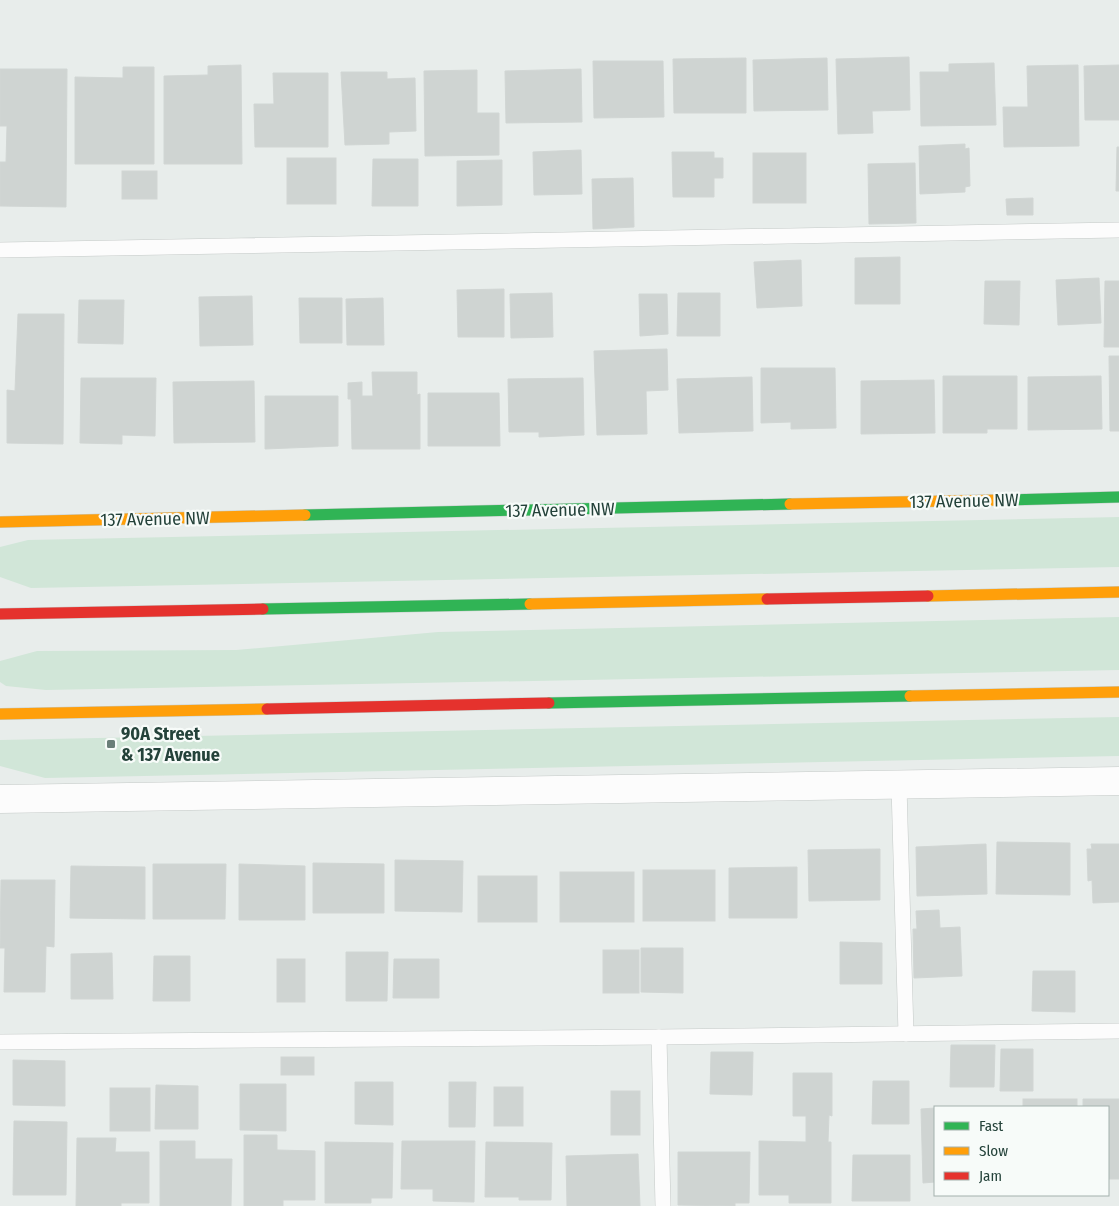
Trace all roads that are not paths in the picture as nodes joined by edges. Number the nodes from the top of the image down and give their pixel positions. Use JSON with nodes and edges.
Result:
{"nodes":[{"id":1,"x":1119,"y":230,"type":"edge"},
{"id":2,"x":0,"y":250,"type":"edge"},
{"id":3,"x":1119,"y":497,"type":"edge"},
{"id":4,"x":0,"y":522,"type":"edge"},
{"id":5,"x":1119,"y":592,"type":"edge"},
{"id":6,"x":0,"y":614,"type":"edge"},
{"id":7,"x":1119,"y":692,"type":"edge"},
{"id":8,"x":0,"y":714,"type":"edge"},
{"id":9,"x":1119,"y":781,"type":"edge"},
{"id":10,"x":899,"y":786,"type":"junction"},
{"id":11,"x":0,"y":799,"type":"edge"},
{"id":12,"x":1119,"y":1031,"type":"edge"},
{"id":13,"x":906,"y":1034,"type":"junction"},
{"id":14,"x":659,"y":1037,"type":"junction"},
{"id":15,"x":0,"y":1042,"type":"edge"},
{"id":16,"x":663,"y":1206,"type":"edge"}],
"edges":[{"from":1,"to":2,"type":"lane"},
{"from":3,"to":4,"type":"main road","name":"137 Avenue NW"},
{"from":5,"to":6,"type":"main road"},
{"from":7,"to":8,"type":"main road"},
{"from":9,"to":10,"type":"street"},
{"from":10,"to":11,"type":"street"},
{"from":10,"to":13,"type":"lane"},
{"from":12,"to":13,"type":"lane"},
{"from":13,"to":14,"type":"lane"},
{"from":14,"to":15,"type":"lane"},
{"from":14,"to":16,"type":"lane"}]}
